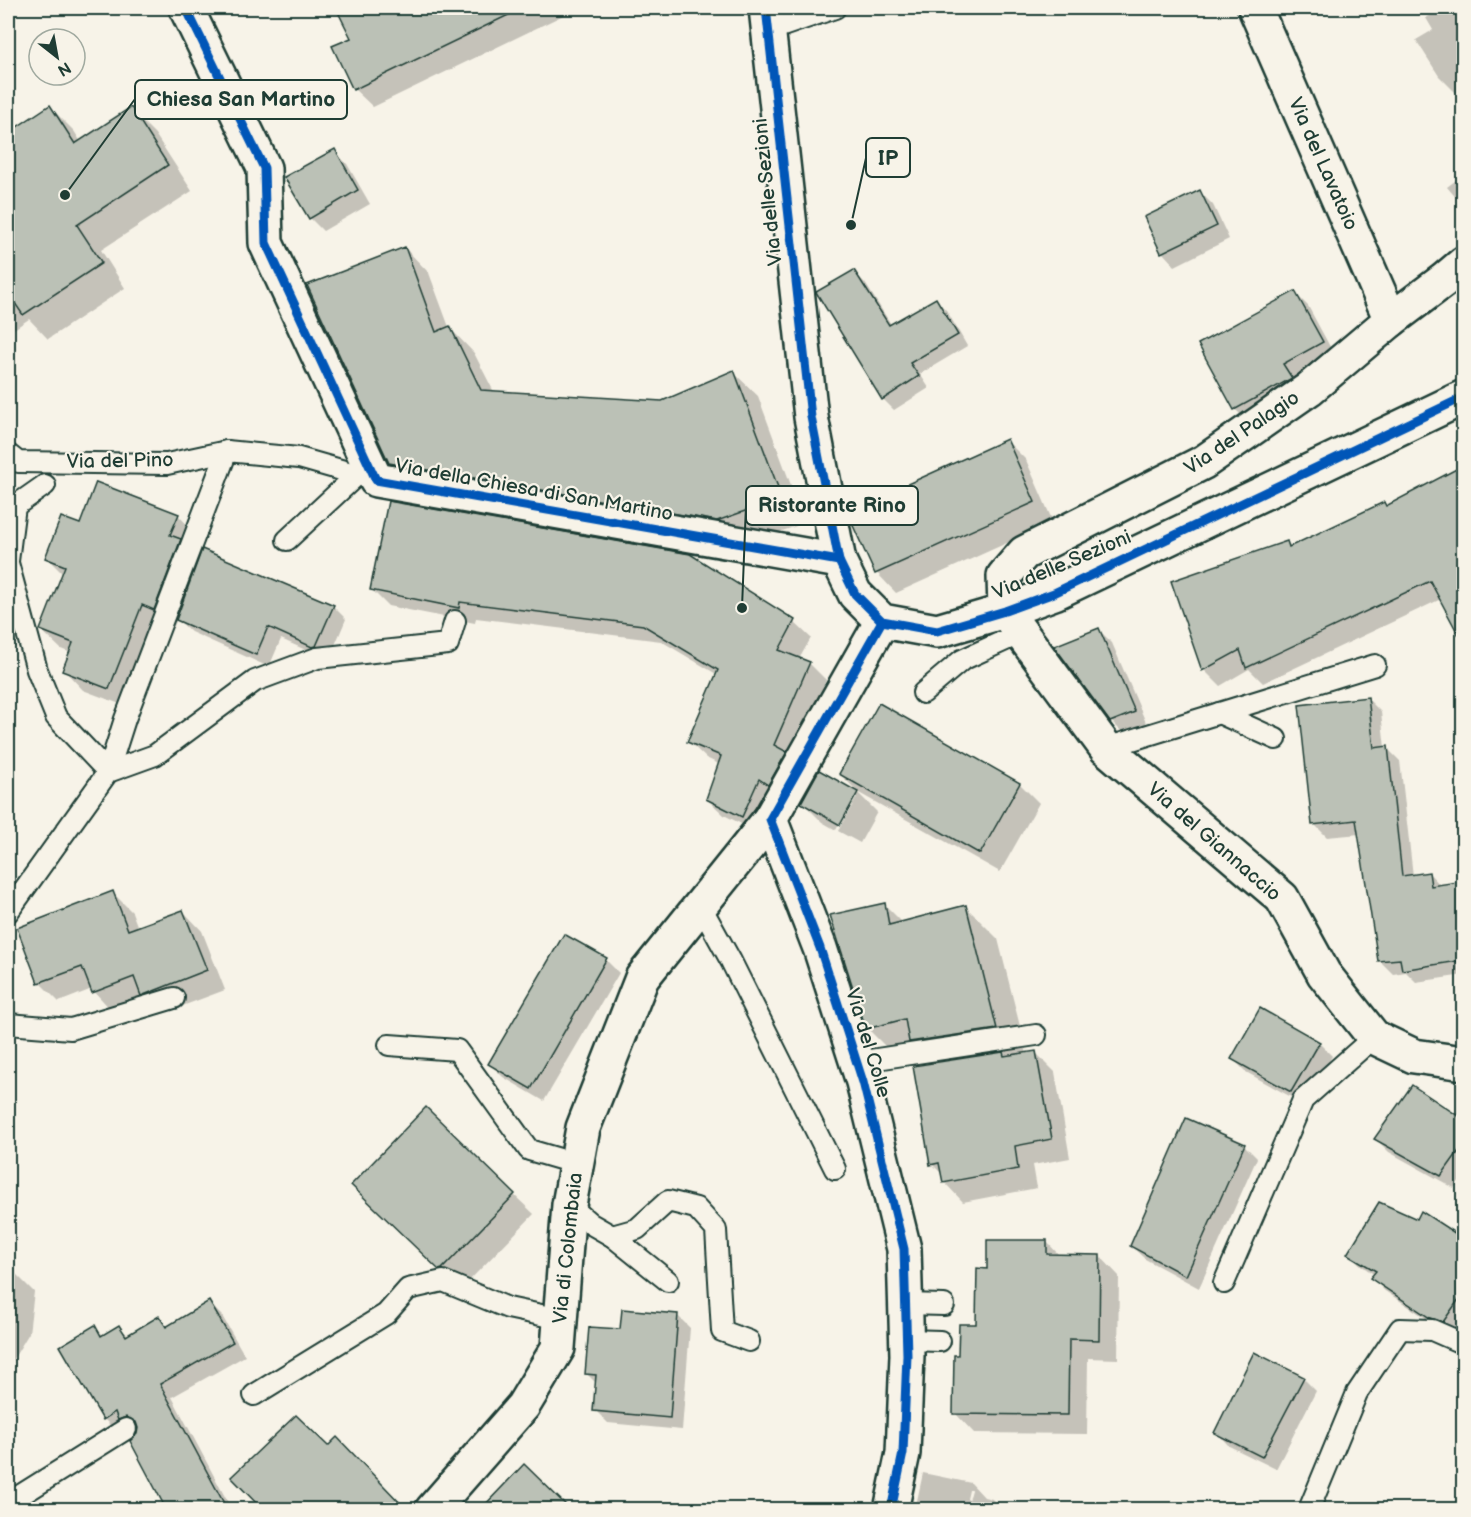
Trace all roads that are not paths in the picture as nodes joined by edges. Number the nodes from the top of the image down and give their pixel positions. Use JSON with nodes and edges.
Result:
{"nodes":[{"id":1,"x":186,"y":8,"type":"edge"},
{"id":2,"x":835,"y":8,"type":"edge"},
{"id":3,"x":1255,"y":8,"type":"edge"},
{"id":4,"x":767,"y":19,"type":"edge"},
{"id":5,"x":1464,"y":263,"type":"edge"},
{"id":6,"x":1391,"y":320,"type":"junction"},
{"id":7,"x":1464,"y":397,"type":"edge"},
{"id":8,"x":227,"y":452,"type":"junction"},
{"id":9,"x":8,"y":454,"type":"edge"},
{"id":10,"x":366,"y":478,"type":"junction"},
{"id":11,"x":45,"y":485,"type":"dead end"},
{"id":12,"x":287,"y":540,"type":"dead end"},
{"id":13,"x":839,"y":561,"type":"junction"},
{"id":14,"x":8,"y":562,"type":"edge"},
{"id":15,"x":455,"y":621,"type":"dead end"},
{"id":16,"x":882,"y":621,"type":"junction"},
{"id":17,"x":1013,"y":622,"type":"junction"},
{"id":18,"x":1375,"y":665,"type":"dead end"},
{"id":19,"x":923,"y":693,"type":"dead end"},
{"id":20,"x":1219,"y":713,"type":"junction"},
{"id":21,"x":1276,"y":739,"type":"dead end"},
{"id":22,"x":1106,"y":748,"type":"junction"},
{"id":23,"x":108,"y":772,"type":"junction"},
{"id":24,"x":770,"y":819,"type":"junction"},
{"id":25,"x":10,"y":904,"type":"edge"},
{"id":26,"x":700,"y":905,"type":"junction"},
{"id":27,"x":174,"y":998,"type":"dead end"},
{"id":28,"x":8,"y":1024,"type":"edge"},
{"id":29,"x":1036,"y":1035,"type":"dead end"},
{"id":30,"x":1374,"y":1037,"type":"junction"},
{"id":31,"x":389,"y":1045,"type":"dead end"},
{"id":32,"x":857,"y":1062,"type":"junction"},
{"id":33,"x":1464,"y":1063,"type":"edge"},
{"id":34,"x":577,"y":1164,"type":"junction"},
{"id":35,"x":835,"y":1168,"type":"dead end"},
{"id":36,"x":569,"y":1205,"type":"junction"},
{"id":37,"x":612,"y":1236,"type":"junction"},
{"id":38,"x":668,"y":1281,"type":"dead end"},
{"id":39,"x":1224,"y":1283,"type":"dead end"},
{"id":40,"x":906,"y":1304,"type":"junction"},
{"id":41,"x":944,"y":1305,"type":"dead end"},
{"id":42,"x":560,"y":1319,"type":"junction"},
{"id":43,"x":907,"y":1340,"type":"junction"},
{"id":44,"x":748,"y":1341,"type":"dead end"},
{"id":45,"x":940,"y":1341,"type":"dead end"},
{"id":46,"x":1464,"y":1344,"type":"edge"},
{"id":47,"x":254,"y":1395,"type":"dead end"},
{"id":48,"x":126,"y":1429,"type":"dead end"},
{"id":49,"x":8,"y":1503,"type":"edge"},
{"id":50,"x":1310,"y":1507,"type":"dead end"},
{"id":51,"x":432,"y":1509,"type":"edge"},
{"id":52,"x":891,"y":1509,"type":"edge"}],
"edges":[{"from":1,"to":10,"type":"street","name":"Via della Chiesa di San Martino"},
{"from":2,"to":4,"type":"lane"},
{"from":3,"to":6,"type":"street","name":"Via del Lavatoio"},
{"from":4,"to":13,"type":"street","name":"Via delle Sezioni"},
{"from":5,"to":6,"type":"street","name":"Via del Palagio"},
{"from":6,"to":17,"type":"street","name":"Via del Palagio"},
{"from":7,"to":17,"type":"street","name":"Via delle Sezioni"},
{"from":8,"to":9,"type":"lane","name":"Via del Pino"},
{"from":8,"to":10,"type":"lane","name":"Via del Pino"},
{"from":8,"to":23,"type":"lane"},
{"from":10,"to":12,"type":"lane"},
{"from":10,"to":13,"type":"street","name":"Via della Chiesa di San Martino"},
{"from":11,"to":14,"type":"lane"},
{"from":13,"to":16,"type":"street","name":"Via delle Sezioni"},
{"from":14,"to":23,"type":"lane"},
{"from":15,"to":23,"type":"lane"},
{"from":16,"to":17,"type":"street","name":"Via delle Sezioni"},
{"from":16,"to":24,"type":"street"},
{"from":17,"to":19,"type":"lane"},
{"from":17,"to":22,"type":"street","name":"Via del Giannaccio"},
{"from":18,"to":20,"type":"lane"},
{"from":20,"to":21,"type":"lane"},
{"from":20,"to":22,"type":"lane"},
{"from":22,"to":30,"type":"street","name":"Via del Giannaccio"},
{"from":23,"to":25,"type":"lane"},
{"from":24,"to":26,"type":"street","name":"Via di Colombaia"},
{"from":24,"to":32,"type":"street","name":"Via del Colle"},
{"from":26,"to":34,"type":"street","name":"Via di Colombaia"},
{"from":26,"to":35,"type":"lane"},
{"from":27,"to":28,"type":"lane"},
{"from":29,"to":32,"type":"lane"},
{"from":30,"to":33,"type":"street","name":"Via del Giannaccio"},
{"from":30,"to":39,"type":"lane"},
{"from":31,"to":34,"type":"lane"},
{"from":32,"to":40,"type":"street","name":"Via del Colle"},
{"from":34,"to":36,"type":"street","name":"Via di Colombaia"},
{"from":36,"to":37,"type":"lane"},
{"from":36,"to":42,"type":"street","name":"Via di Colombaia"},
{"from":37,"to":38,"type":"lane"},
{"from":37,"to":44,"type":"lane"},
{"from":40,"to":41,"type":"lane"},
{"from":40,"to":43,"type":"street","name":"Via del Colle"},
{"from":42,"to":47,"type":"lane"},
{"from":42,"to":51,"type":"street","name":"Via di Colombaia"},
{"from":43,"to":45,"type":"lane"},
{"from":43,"to":52,"type":"street","name":"Via del Colle"},
{"from":46,"to":50,"type":"lane"},
{"from":48,"to":49,"type":"lane"}]}
